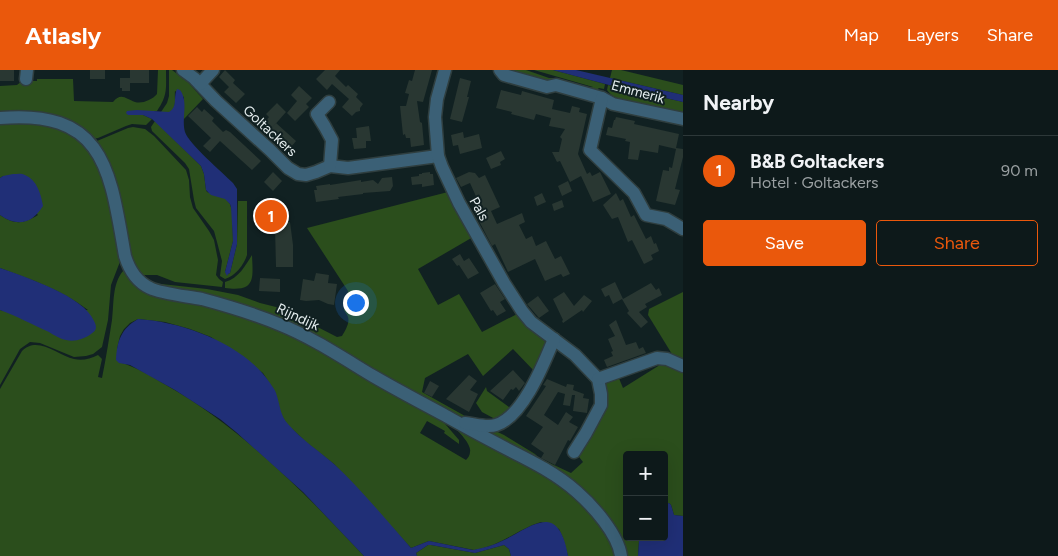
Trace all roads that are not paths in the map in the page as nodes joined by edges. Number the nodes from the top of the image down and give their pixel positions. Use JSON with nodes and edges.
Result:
{"nodes":[{"id":1,"x":183,"y":70,"type":"edge"},
{"id":2,"x":213,"y":70,"type":"edge"},
{"id":3,"x":446,"y":70,"type":"edge"},
{"id":4,"x":500,"y":70,"type":"edge"},
{"id":5,"x":200,"y":84,"type":"junction"},
{"id":6,"x":602,"y":98,"type":"junction"},
{"id":7,"x":329,"y":102,"type":"dead end"},
{"id":8,"x":0,"y":118,"type":"edge"},
{"id":9,"x":683,"y":119,"type":"edge"},
{"id":10,"x":438,"y":156,"type":"junction"},
{"id":11,"x":330,"y":166,"type":"junction"},
{"id":12,"x":683,"y":228,"type":"edge"},
{"id":13,"x":554,"y":339,"type":"junction"},
{"id":14,"x":683,"y":366,"type":"edge"},
{"id":15,"x":598,"y":379,"type":"junction"},
{"id":16,"x":461,"y":425,"type":"junction"},
{"id":17,"x":574,"y":452,"type":"dead end"},
{"id":18,"x":621,"y":556,"type":"edge"}],
"edges":[{"from":1,"to":5,"type":"street","name":"Goltackers"},
{"from":2,"to":5,"type":"street"},
{"from":3,"to":10,"type":"street","name":"Pals"},
{"from":4,"to":6,"type":"street","name":"Emmerik"},
{"from":5,"to":11,"type":"street","name":"Goltackers"},
{"from":6,"to":9,"type":"street","name":"Emmerik"},
{"from":6,"to":12,"type":"street"},
{"from":7,"to":11,"type":"street"},
{"from":8,"to":16,"type":"street","name":"Rijndijk"},
{"from":10,"to":11,"type":"street","name":"Goltackers"},
{"from":10,"to":13,"type":"street","name":"Pals"},
{"from":13,"to":15,"type":"street","name":"Pals"},
{"from":13,"to":16,"type":"street"},
{"from":14,"to":15,"type":"street"},
{"from":15,"to":17,"type":"street"},
{"from":16,"to":18,"type":"street","name":"Rijndijk"}]}
